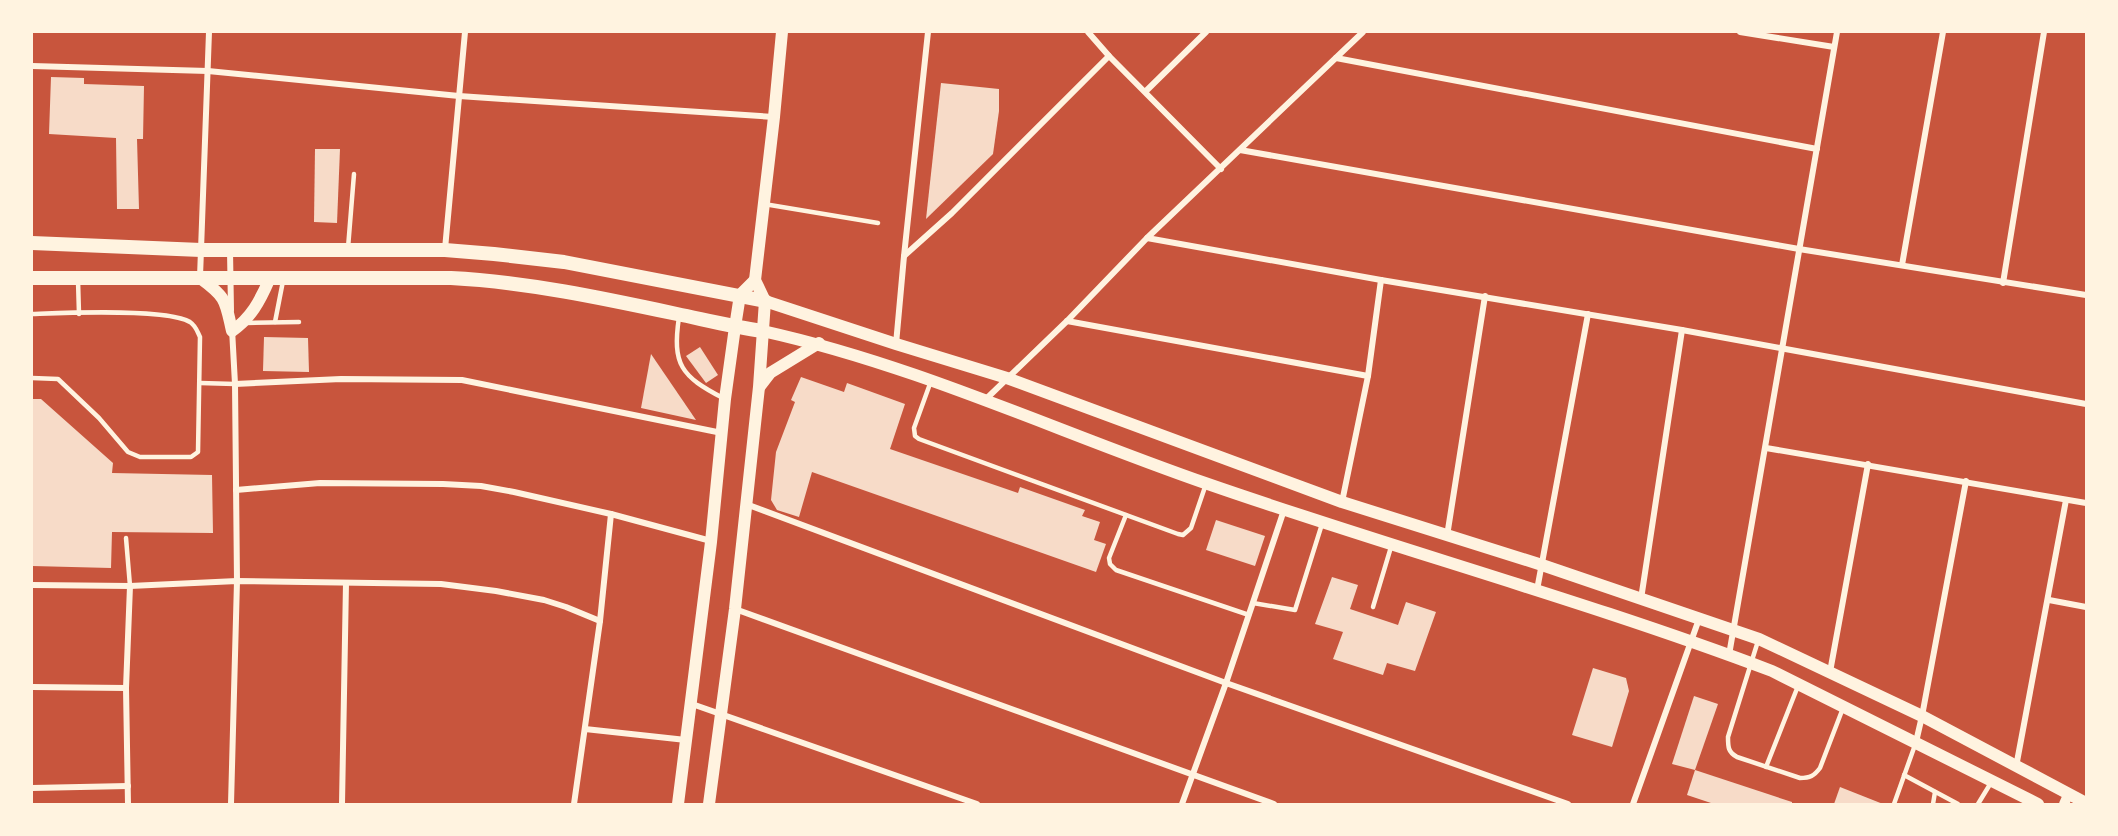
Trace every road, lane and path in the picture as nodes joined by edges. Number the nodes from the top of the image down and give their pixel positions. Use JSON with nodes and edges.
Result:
{"nodes":[{"id":1,"x":209,"y":32,"type":"edge"},
{"id":2,"x":465,"y":32,"type":"edge"},
{"id":3,"x":782,"y":32,"type":"edge"},
{"id":4,"x":928,"y":32,"type":"edge"},
{"id":5,"x":1089,"y":32,"type":"edge"},
{"id":6,"x":1206,"y":32,"type":"edge"},
{"id":7,"x":1363,"y":32,"type":"edge"},
{"id":8,"x":1740,"y":32,"type":"edge"},
{"id":9,"x":1837,"y":32,"type":"edge"},
{"id":10,"x":1943,"y":32,"type":"edge"},
{"id":11,"x":2044,"y":32,"type":"edge"},
{"id":12,"x":1834,"y":47,"type":"junction"},
{"id":13,"x":1109,"y":56,"type":"junction"},
{"id":14,"x":1336,"y":58,"type":"junction"},
{"id":15,"x":32,"y":66,"type":"edge"},
{"id":16,"x":208,"y":71,"type":"junction"},
{"id":17,"x":1146,"y":92,"type":"junction"},
{"id":18,"x":459,"y":96,"type":"junction"},
{"id":19,"x":774,"y":117,"type":"junction"},
{"id":20,"x":1817,"y":148,"type":"junction"},
{"id":21,"x":1240,"y":150,"type":"junction"},
{"id":22,"x":1221,"y":169,"type":"junction"},
{"id":23,"x":354,"y":174,"type":"dead end"},
{"id":24,"x":764,"y":204,"type":"junction"},
{"id":25,"x":878,"y":223,"type":"dead end"},
{"id":26,"x":1148,"y":238,"type":"junction"},
{"id":27,"x":34,"y":243,"type":"edge"},
{"id":28,"x":1799,"y":249,"type":"junction"},
{"id":29,"x":201,"y":250,"type":"junction"},
{"id":30,"x":230,"y":250,"type":"junction"},
{"id":31,"x":445,"y":250,"type":"junction"},
{"id":32,"x":348,"y":251,"type":"junction"},
{"id":33,"x":904,"y":256,"type":"junction"},
{"id":34,"x":1902,"y":265,"type":"junction"},
{"id":35,"x":32,"y":278,"type":"edge"},
{"id":36,"x":78,"y":278,"type":"junction"},
{"id":37,"x":200,"y":278,"type":"junction"},
{"id":38,"x":230,"y":278,"type":"junction"},
{"id":39,"x":269,"y":279,"type":"junction"},
{"id":40,"x":284,"y":279,"type":"junction"},
{"id":41,"x":755,"y":280,"type":"junction"},
{"id":42,"x":1381,"y":280,"type":"junction"},
{"id":43,"x":2003,"y":283,"type":"junction"},
{"id":44,"x":740,"y":295,"type":"junction"},
{"id":45,"x":2086,"y":295,"type":"edge"},
{"id":46,"x":1485,"y":296,"type":"junction"},
{"id":47,"x":765,"y":301,"type":"junction"},
{"id":48,"x":32,"y":314,"type":"edge"},
{"id":49,"x":79,"y":314,"type":"junction"},
{"id":50,"x":680,"y":314,"type":"junction"},
{"id":51,"x":1588,"y":314,"type":"junction"},
{"id":52,"x":1067,"y":321,"type":"junction"},
{"id":53,"x":275,"y":322,"type":"junction"},
{"id":54,"x":299,"y":322,"type":"dead end"},
{"id":55,"x":243,"y":323,"type":"junction"},
{"id":56,"x":735,"y":327,"type":"junction"},
{"id":57,"x":1682,"y":330,"type":"junction"},
{"id":58,"x":763,"y":331,"type":"junction"},
{"id":59,"x":232,"y":332,"type":"junction"},
{"id":60,"x":819,"y":343,"type":"junction"},
{"id":61,"x":896,"y":344,"type":"junction"},
{"id":62,"x":1782,"y":349,"type":"junction"},
{"id":63,"x":1368,"y":376,"type":"junction"},
{"id":64,"x":32,"y":378,"type":"edge"},
{"id":65,"x":1007,"y":378,"type":"junction"},
{"id":66,"x":932,"y":379,"type":"junction"},
{"id":67,"x":200,"y":382,"type":"junction"},
{"id":68,"x":235,"y":384,"type":"junction"},
{"id":69,"x":759,"y":387,"type":"junction"},
{"id":70,"x":725,"y":399,"type":"junction"},
{"id":71,"x":985,"y":400,"type":"junction"},
{"id":72,"x":2086,"y":404,"type":"edge"},
{"id":73,"x":722,"y":433,"type":"junction"},
{"id":74,"x":1766,"y":448,"type":"junction"},
{"id":75,"x":1868,"y":464,"type":"junction"},
{"id":76,"x":1966,"y":481,"type":"junction"},
{"id":77,"x":1206,"y":483,"type":"junction"},
{"id":78,"x":236,"y":490,"type":"junction"},
{"id":79,"x":2066,"y":500,"type":"junction"},
{"id":80,"x":1342,"y":502,"type":"junction"},
{"id":81,"x":2086,"y":503,"type":"edge"},
{"id":82,"x":747,"y":504,"type":"junction"},
{"id":83,"x":1284,"y":509,"type":"junction"},
{"id":84,"x":610,"y":514,"type":"junction"},
{"id":85,"x":1126,"y":515,"type":"junction"},
{"id":86,"x":1322,"y":521,"type":"junction"},
{"id":87,"x":1448,"y":536,"type":"junction"},
{"id":88,"x":126,"y":538,"type":"dead end"},
{"id":89,"x":711,"y":542,"type":"junction"},
{"id":90,"x":1392,"y":544,"type":"junction"},
{"id":91,"x":1542,"y":565,"type":"junction"},
{"id":92,"x":237,"y":581,"type":"junction"},
{"id":93,"x":346,"y":583,"type":"junction"},
{"id":94,"x":32,"y":585,"type":"edge"},
{"id":95,"x":130,"y":586,"type":"junction"},
{"id":96,"x":1537,"y":590,"type":"junction"},
{"id":97,"x":1641,"y":599,"type":"junction"},
{"id":98,"x":2049,"y":600,"type":"junction"},
{"id":99,"x":1253,"y":603,"type":"junction"},
{"id":100,"x":1373,"y":607,"type":"dead end"},
{"id":101,"x":2086,"y":607,"type":"edge"},
{"id":102,"x":735,"y":609,"type":"junction"},
{"id":103,"x":1249,"y":615,"type":"junction"},
{"id":104,"x":1700,"y":618,"type":"junction"},
{"id":105,"x":600,"y":621,"type":"junction"},
{"id":106,"x":1734,"y":630,"type":"junction"},
{"id":107,"x":1759,"y":639,"type":"junction"},
{"id":108,"x":1691,"y":641,"type":"junction"},
{"id":109,"x":1729,"y":655,"type":"junction"},
{"id":110,"x":1751,"y":663,"type":"junction"},
{"id":111,"x":1830,"y":672,"type":"junction"},
{"id":112,"x":1226,"y":683,"type":"junction"},
{"id":113,"x":1799,"y":684,"type":"junction"},
{"id":114,"x":32,"y":687,"type":"edge"},
{"id":115,"x":126,"y":688,"type":"junction"},
{"id":116,"x":692,"y":704,"type":"junction"},
{"id":117,"x":1844,"y":706,"type":"junction"},
{"id":118,"x":721,"y":714,"type":"junction"},
{"id":119,"x":1922,"y":717,"type":"junction"},
{"id":120,"x":585,"y":729,"type":"junction"},
{"id":121,"x":687,"y":740,"type":"junction"},
{"id":122,"x":1916,"y":742,"type":"junction"},
{"id":123,"x":1766,"y":767,"type":"junction"},
{"id":124,"x":2016,"y":767,"type":"junction"},
{"id":125,"x":1904,"y":775,"type":"junction"},
{"id":126,"x":1192,"y":776,"type":"junction"},
{"id":127,"x":1992,"y":781,"type":"junction"},
{"id":128,"x":128,"y":786,"type":"junction"},
{"id":129,"x":32,"y":788,"type":"edge"},
{"id":130,"x":1935,"y":792,"type":"junction"},
{"id":131,"x":2066,"y":800,"type":"edge"},
{"id":132,"x":2032,"y":803,"type":"edge"},
{"id":133,"x":2086,"y":803,"type":"edge"},
{"id":134,"x":128,"y":804,"type":"edge"},
{"id":135,"x":231,"y":804,"type":"edge"},
{"id":136,"x":342,"y":804,"type":"edge"},
{"id":137,"x":574,"y":804,"type":"edge"},
{"id":138,"x":678,"y":804,"type":"edge"},
{"id":139,"x":709,"y":804,"type":"edge"},
{"id":140,"x":977,"y":804,"type":"edge"},
{"id":141,"x":1182,"y":804,"type":"edge"},
{"id":142,"x":1274,"y":804,"type":"edge"},
{"id":143,"x":1568,"y":804,"type":"edge"},
{"id":144,"x":1633,"y":804,"type":"edge"},
{"id":145,"x":1894,"y":804,"type":"edge"},
{"id":146,"x":1933,"y":804,"type":"edge"},
{"id":147,"x":1958,"y":804,"type":"edge"},
{"id":148,"x":1978,"y":804,"type":"edge"}],
"edges":[{"from":1,"to":16,"type":"street"},
{"from":2,"to":18,"type":"street"},
{"from":3,"to":19,"type":"main road"},
{"from":4,"to":33,"type":"street"},
{"from":5,"to":13,"type":"street"},
{"from":6,"to":17,"type":"street"},
{"from":7,"to":14,"type":"street"},
{"from":8,"to":12,"type":"street"},
{"from":9,"to":12,"type":"street"},
{"from":10,"to":34,"type":"street"},
{"from":11,"to":43,"type":"street"},
{"from":12,"to":20,"type":"street"},
{"from":13,"to":17,"type":"street"},
{"from":13,"to":33,"type":"street"},
{"from":14,"to":20,"type":"street"},
{"from":14,"to":21,"type":"street"},
{"from":15,"to":16,"type":"street"},
{"from":16,"to":18,"type":"street"},
{"from":16,"to":29,"type":"street"},
{"from":17,"to":22,"type":"street"},
{"from":18,"to":19,"type":"street"},
{"from":18,"to":31,"type":"street"},
{"from":19,"to":24,"type":"main road"},
{"from":20,"to":28,"type":"street"},
{"from":21,"to":22,"type":"street"},
{"from":21,"to":28,"type":"street"},
{"from":22,"to":26,"type":"street"},
{"from":23,"to":32,"type":"lane"},
{"from":24,"to":25,"type":"lane"},
{"from":24,"to":41,"type":"main road"},
{"from":26,"to":42,"type":"street"},
{"from":26,"to":52,"type":"street"},
{"from":27,"to":29,"type":"main road"},
{"from":28,"to":34,"type":"street"},
{"from":28,"to":62,"type":"street"},
{"from":29,"to":30,"type":"main road"},
{"from":29,"to":37,"type":"street"},
{"from":30,"to":32,"type":"main road"},
{"from":30,"to":38,"type":"street"},
{"from":31,"to":32,"type":"main road"},
{"from":31,"to":44,"type":"main road"},
{"from":33,"to":61,"type":"street"},
{"from":34,"to":43,"type":"street"},
{"from":35,"to":36,"type":"main road"},
{"from":36,"to":37,"type":"main road"},
{"from":36,"to":49,"type":"lane"},
{"from":37,"to":38,"type":"main road"},
{"from":37,"to":59,"type":"main road"},
{"from":38,"to":39,"type":"main road"},
{"from":38,"to":59,"type":"street"},
{"from":39,"to":40,"type":"main road"},
{"from":39,"to":55,"type":"main road"},
{"from":40,"to":50,"type":"main road"},
{"from":40,"to":53,"type":"lane"},
{"from":41,"to":44,"type":"main road"},
{"from":41,"to":47,"type":"main road"},
{"from":42,"to":46,"type":"street"},
{"from":42,"to":63,"type":"street"},
{"from":43,"to":45,"type":"street"},
{"from":44,"to":47,"type":"main road"},
{"from":44,"to":56,"type":"main road"},
{"from":46,"to":51,"type":"street"},
{"from":46,"to":87,"type":"street"},
{"from":47,"to":58,"type":"main road"},
{"from":47,"to":61,"type":"main road"},
{"from":48,"to":49,"type":"lane"},
{"from":49,"to":67,"type":"lane"},
{"from":50,"to":56,"type":"main road"},
{"from":50,"to":70,"type":"lane"},
{"from":51,"to":57,"type":"street"},
{"from":51,"to":91,"type":"street"},
{"from":52,"to":63,"type":"street"},
{"from":52,"to":65,"type":"street"},
{"from":53,"to":54,"type":"lane"},
{"from":53,"to":55,"type":"lane"},
{"from":55,"to":59,"type":"main road"},
{"from":56,"to":58,"type":"main road"},
{"from":56,"to":70,"type":"main road"},
{"from":57,"to":62,"type":"street"},
{"from":57,"to":97,"type":"street"},
{"from":58,"to":60,"type":"main road"},
{"from":58,"to":69,"type":"main road"},
{"from":59,"to":68,"type":"street"},
{"from":60,"to":66,"type":"main road"},
{"from":60,"to":69,"type":"main road"},
{"from":61,"to":65,"type":"main road"},
{"from":62,"to":72,"type":"street"},
{"from":62,"to":74,"type":"street"},
{"from":63,"to":80,"type":"street"},
{"from":64,"to":67,"type":"lane"},
{"from":65,"to":71,"type":"street"},
{"from":65,"to":80,"type":"main road"},
{"from":66,"to":71,"type":"main road"},
{"from":66,"to":85,"type":"lane"},
{"from":67,"to":68,"type":"lane"},
{"from":68,"to":73,"type":"street"},
{"from":68,"to":78,"type":"street"},
{"from":69,"to":82,"type":"main road"},
{"from":70,"to":73,"type":"main road"},
{"from":71,"to":77,"type":"main road"},
{"from":73,"to":89,"type":"main road"},
{"from":74,"to":75,"type":"street"},
{"from":74,"to":106,"type":"street"},
{"from":75,"to":76,"type":"street"},
{"from":75,"to":111,"type":"street"},
{"from":76,"to":79,"type":"street"},
{"from":76,"to":119,"type":"street"},
{"from":77,"to":83,"type":"main road"},
{"from":77,"to":85,"type":"lane"},
{"from":78,"to":84,"type":"street"},
{"from":78,"to":92,"type":"street"},
{"from":79,"to":81,"type":"street"},
{"from":79,"to":98,"type":"street"},
{"from":80,"to":87,"type":"main road"},
{"from":82,"to":102,"type":"main road"},
{"from":82,"to":112,"type":"street"},
{"from":83,"to":86,"type":"main road"},
{"from":83,"to":99,"type":"street"},
{"from":84,"to":89,"type":"street"},
{"from":84,"to":105,"type":"street"},
{"from":85,"to":103,"type":"lane"},
{"from":86,"to":90,"type":"main road"},
{"from":86,"to":99,"type":"lane"},
{"from":87,"to":91,"type":"main road"},
{"from":88,"to":95,"type":"lane"},
{"from":89,"to":116,"type":"main road"},
{"from":90,"to":96,"type":"main road"},
{"from":90,"to":100,"type":"lane"},
{"from":91,"to":96,"type":"street"},
{"from":91,"to":97,"type":"main road"},
{"from":92,"to":93,"type":"street"},
{"from":92,"to":95,"type":"street"},
{"from":92,"to":135,"type":"street"},
{"from":93,"to":105,"type":"street"},
{"from":93,"to":136,"type":"street"},
{"from":94,"to":95,"type":"street"},
{"from":95,"to":115,"type":"street"},
{"from":96,"to":108,"type":"main road"},
{"from":97,"to":104,"type":"main road"},
{"from":98,"to":101,"type":"street"},
{"from":98,"to":124,"type":"street"},
{"from":99,"to":103,"type":"street"},
{"from":102,"to":118,"type":"main road"},
{"from":102,"to":126,"type":"street"},
{"from":103,"to":112,"type":"street"},
{"from":104,"to":106,"type":"main road"},
{"from":104,"to":108,"type":"street"},
{"from":105,"to":120,"type":"street"},
{"from":106,"to":107,"type":"main road"},
{"from":106,"to":109,"type":"street"},
{"from":107,"to":110,"type":"lane"},
{"from":107,"to":111,"type":"main road"},
{"from":108,"to":109,"type":"main road"},
{"from":108,"to":144,"type":"street"},
{"from":109,"to":110,"type":"main road"},
{"from":110,"to":113,"type":"main road"},
{"from":110,"to":123,"type":"lane"},
{"from":111,"to":119,"type":"main road"},
{"from":112,"to":126,"type":"street"},
{"from":112,"to":143,"type":"street"},
{"from":113,"to":117,"type":"main road"},
{"from":113,"to":123,"type":"lane"},
{"from":114,"to":115,"type":"street"},
{"from":115,"to":128,"type":"street"},
{"from":116,"to":118,"type":"street"},
{"from":116,"to":121,"type":"main road"},
{"from":117,"to":122,"type":"main road"},
{"from":117,"to":123,"type":"lane"},
{"from":118,"to":139,"type":"main road"},
{"from":118,"to":140,"type":"street"},
{"from":119,"to":122,"type":"street"},
{"from":119,"to":124,"type":"main road"},
{"from":120,"to":121,"type":"street"},
{"from":120,"to":137,"type":"street"},
{"from":121,"to":138,"type":"main road"},
{"from":122,"to":125,"type":"lane"},
{"from":122,"to":127,"type":"main road"},
{"from":124,"to":131,"type":"main road"},
{"from":125,"to":130,"type":"lane"},
{"from":125,"to":145,"type":"lane"},
{"from":126,"to":141,"type":"street"},
{"from":126,"to":142,"type":"street"},
{"from":127,"to":132,"type":"main road"},
{"from":127,"to":148,"type":"lane"},
{"from":128,"to":129,"type":"street"},
{"from":128,"to":134,"type":"street"},
{"from":130,"to":146,"type":"lane"},
{"from":130,"to":147,"type":"lane"},
{"from":131,"to":133,"type":"main road"}]}
